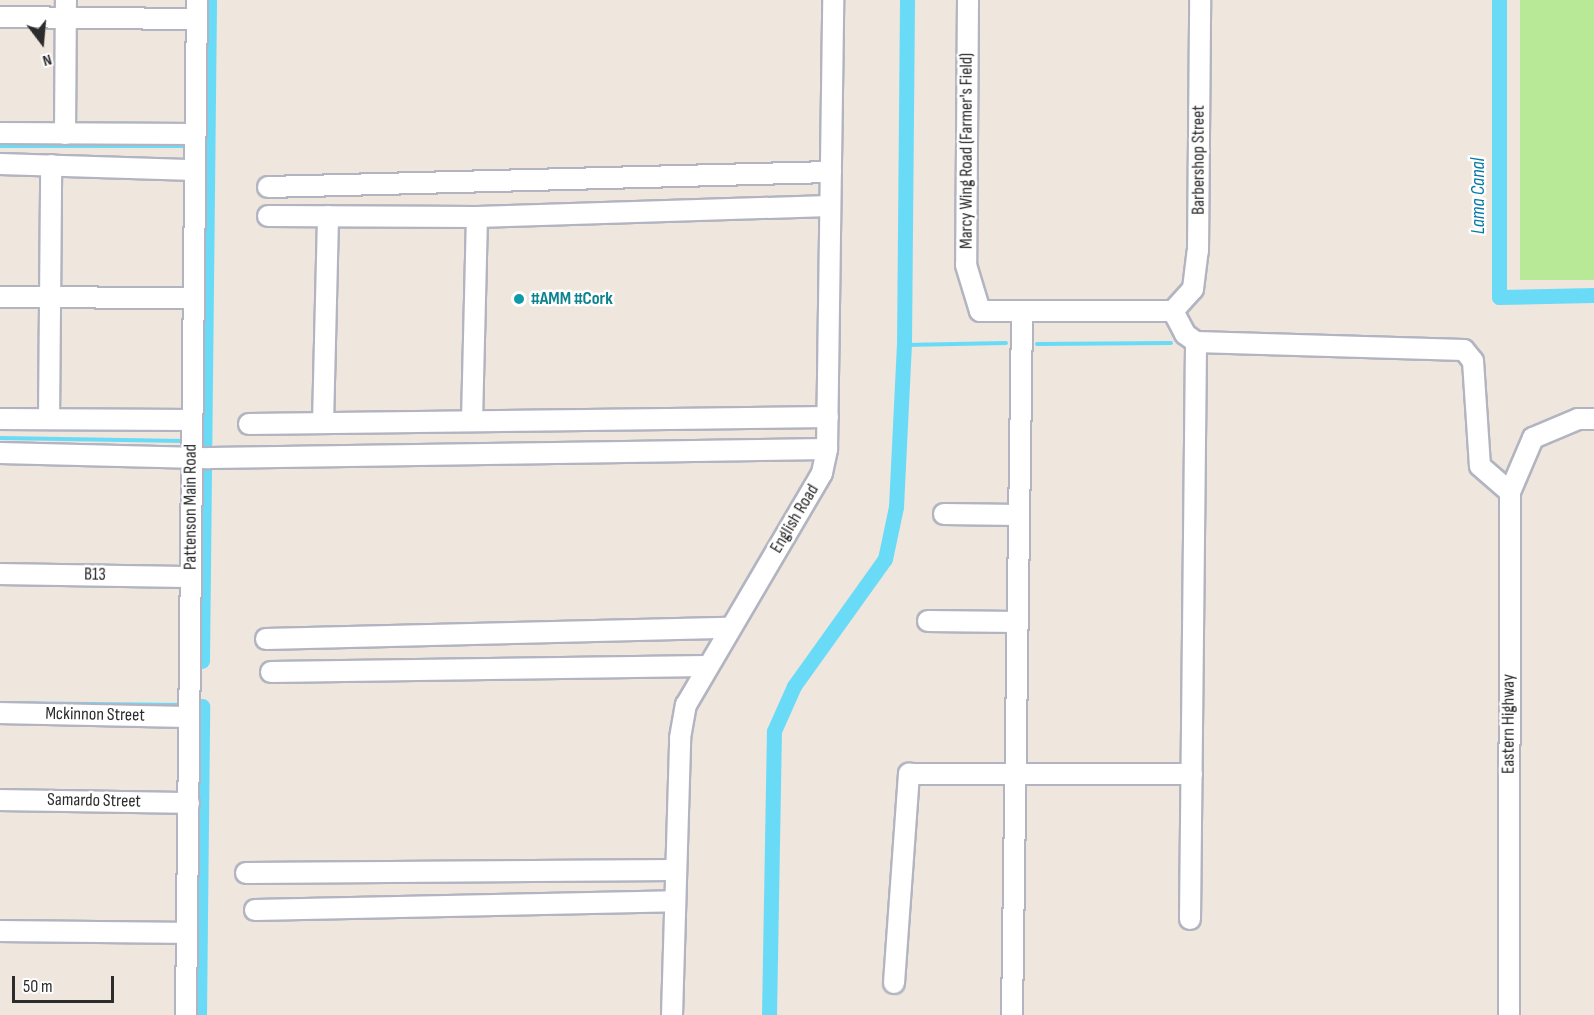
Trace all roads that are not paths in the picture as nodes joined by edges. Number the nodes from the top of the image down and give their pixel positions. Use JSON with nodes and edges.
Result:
{"nodes":[{"id":1,"x":833,"y":0,"type":"edge"},
{"id":2,"x":968,"y":0,"type":"edge"},
{"id":3,"x":1200,"y":0,"type":"edge"},
{"id":4,"x":66,"y":9,"type":"edge"},
{"id":5,"x":196,"y":9,"type":"edge"},
{"id":6,"x":0,"y":17,"type":"edge"},
{"id":7,"x":0,"y":133,"type":"edge"},
{"id":8,"x":65,"y":134,"type":"junction"},
{"id":9,"x":195,"y":137,"type":"junction"},
{"id":10,"x":0,"y":164,"type":"edge"},
{"id":11,"x":51,"y":165,"type":"junction"},
{"id":12,"x":195,"y":167,"type":"junction"},
{"id":13,"x":831,"y":172,"type":"junction"},
{"id":14,"x":268,"y":187,"type":"dead end"},
{"id":15,"x":830,"y":206,"type":"junction"},
{"id":16,"x":268,"y":216,"type":"dead end"},
{"id":17,"x":328,"y":216,"type":"junction"},
{"id":18,"x":477,"y":217,"type":"junction"},
{"id":19,"x":0,"y":297,"type":"edge"},
{"id":20,"x":50,"y":298,"type":"junction"},
{"id":21,"x":194,"y":298,"type":"junction"},
{"id":22,"x":1173,"y":311,"type":"junction"},
{"id":23,"x":1022,"y":314,"type":"junction"},
{"id":24,"x":1196,"y":342,"type":"junction"},
{"id":25,"x":828,"y":417,"type":"junction"},
{"id":26,"x":0,"y":419,"type":"edge"},
{"id":27,"x":48,"y":419,"type":"junction"},
{"id":28,"x":1594,"y":419,"type":"edge"},
{"id":29,"x":472,"y":422,"type":"junction"},
{"id":30,"x":323,"y":423,"type":"junction"},
{"id":31,"x":192,"y":424,"type":"junction"},
{"id":32,"x":249,"y":424,"type":"dead end"},
{"id":33,"x":827,"y":449,"type":"junction"},
{"id":34,"x":0,"y":453,"type":"edge"},
{"id":35,"x":196,"y":457,"type":"junction"},
{"id":36,"x":1510,"y":492,"type":"junction"},
{"id":37,"x":945,"y":514,"type":"dead end"},
{"id":38,"x":1019,"y":515,"type":"junction"},
{"id":39,"x":0,"y":574,"type":"edge"},
{"id":40,"x":191,"y":577,"type":"junction"},
{"id":41,"x":928,"y":621,"type":"dead end"},
{"id":42,"x":1017,"y":622,"type":"junction"},
{"id":43,"x":729,"y":628,"type":"junction"},
{"id":44,"x":266,"y":639,"type":"dead end"},
{"id":45,"x":707,"y":666,"type":"junction"},
{"id":46,"x":271,"y":672,"type":"dead end"},
{"id":47,"x":0,"y":713,"type":"edge"},
{"id":48,"x":189,"y":717,"type":"junction"},
{"id":49,"x":1016,"y":771,"type":"junction"},
{"id":50,"x":1192,"y":774,"type":"junction"},
{"id":51,"x":0,"y":800,"type":"edge"},
{"id":52,"x":189,"y":803,"type":"junction"},
{"id":53,"x":675,"y":870,"type":"junction"},
{"id":54,"x":246,"y":873,"type":"dead end"},
{"id":55,"x":675,"y":901,"type":"junction"},
{"id":56,"x":255,"y":910,"type":"dead end"},
{"id":57,"x":1190,"y":919,"type":"dead end"},
{"id":58,"x":0,"y":931,"type":"edge"},
{"id":59,"x":187,"y":933,"type":"junction"},
{"id":60,"x":894,"y":983,"type":"dead end"},
{"id":61,"x":186,"y":1015,"type":"edge"},
{"id":62,"x":672,"y":1015,"type":"edge"},
{"id":63,"x":1012,"y":1015,"type":"edge"},
{"id":64,"x":1509,"y":1015,"type":"edge"}],
"edges":[{"from":1,"to":13,"type":"street","name":"English Road"},
{"from":2,"to":23,"type":"street","name":"Marcy Wing Road (Farmer's Field)"},
{"from":3,"to":22,"type":"street","name":"Barbershop Street"},
{"from":4,"to":5,"type":"street"},
{"from":4,"to":6,"type":"street"},
{"from":4,"to":8,"type":"street"},
{"from":5,"to":9,"type":"street","name":"Pattenson Main Road"},
{"from":7,"to":8,"type":"street"},
{"from":8,"to":9,"type":"street"},
{"from":9,"to":12,"type":"street","name":"Pattenson Main Road"},
{"from":10,"to":11,"type":"street"},
{"from":11,"to":12,"type":"street"},
{"from":11,"to":20,"type":"street"},
{"from":12,"to":21,"type":"street","name":"Pattenson Main Road"},
{"from":13,"to":14,"type":"street"},
{"from":13,"to":15,"type":"street","name":"English Road"},
{"from":15,"to":18,"type":"street"},
{"from":15,"to":25,"type":"street","name":"English Road"},
{"from":16,"to":17,"type":"street"},
{"from":17,"to":18,"type":"street"},
{"from":17,"to":30,"type":"street"},
{"from":18,"to":29,"type":"street"},
{"from":19,"to":20,"type":"street"},
{"from":20,"to":21,"type":"street"},
{"from":20,"to":27,"type":"street"},
{"from":21,"to":31,"type":"street","name":"Pattenson Main Road"},
{"from":22,"to":23,"type":"street"},
{"from":22,"to":24,"type":"street"},
{"from":23,"to":38,"type":"street"},
{"from":24,"to":36,"type":"street"},
{"from":24,"to":50,"type":"street"},
{"from":25,"to":29,"type":"street"},
{"from":25,"to":33,"type":"street","name":"English Road"},
{"from":26,"to":27,"type":"street"},
{"from":27,"to":31,"type":"street"},
{"from":28,"to":36,"type":"street","name":"Eastern Highway"},
{"from":29,"to":30,"type":"street"},
{"from":30,"to":32,"type":"street"},
{"from":31,"to":35,"type":"street","name":"Pattenson Main Road"},
{"from":33,"to":35,"type":"street"},
{"from":33,"to":43,"type":"street","name":"English Road"},
{"from":34,"to":35,"type":"street"},
{"from":35,"to":40,"type":"street","name":"Pattenson Main Road"},
{"from":36,"to":64,"type":"street","name":"Eastern Highway"},
{"from":37,"to":38,"type":"street"},
{"from":38,"to":42,"type":"street"},
{"from":39,"to":40,"type":"street","name":"B13"},
{"from":40,"to":48,"type":"street","name":"Pattenson Main Road"},
{"from":41,"to":42,"type":"street"},
{"from":42,"to":49,"type":"street"},
{"from":43,"to":44,"type":"street"},
{"from":43,"to":45,"type":"street","name":"English Road"},
{"from":45,"to":46,"type":"street"},
{"from":45,"to":53,"type":"street","name":"English Road"},
{"from":47,"to":48,"type":"street","name":"Mckinnon Street"},
{"from":48,"to":52,"type":"street","name":"Pattenson Main Road"},
{"from":49,"to":50,"type":"street"},
{"from":49,"to":60,"type":"street"},
{"from":49,"to":63,"type":"street"},
{"from":50,"to":57,"type":"street"},
{"from":51,"to":52,"type":"street","name":"Samardo Street"},
{"from":52,"to":59,"type":"street","name":"Pattenson Main Road"},
{"from":53,"to":54,"type":"street"},
{"from":53,"to":55,"type":"street","name":"English Road"},
{"from":55,"to":56,"type":"street"},
{"from":55,"to":62,"type":"street","name":"English Road"},
{"from":58,"to":59,"type":"street"},
{"from":59,"to":61,"type":"street","name":"Pattenson Main Road"}]}
